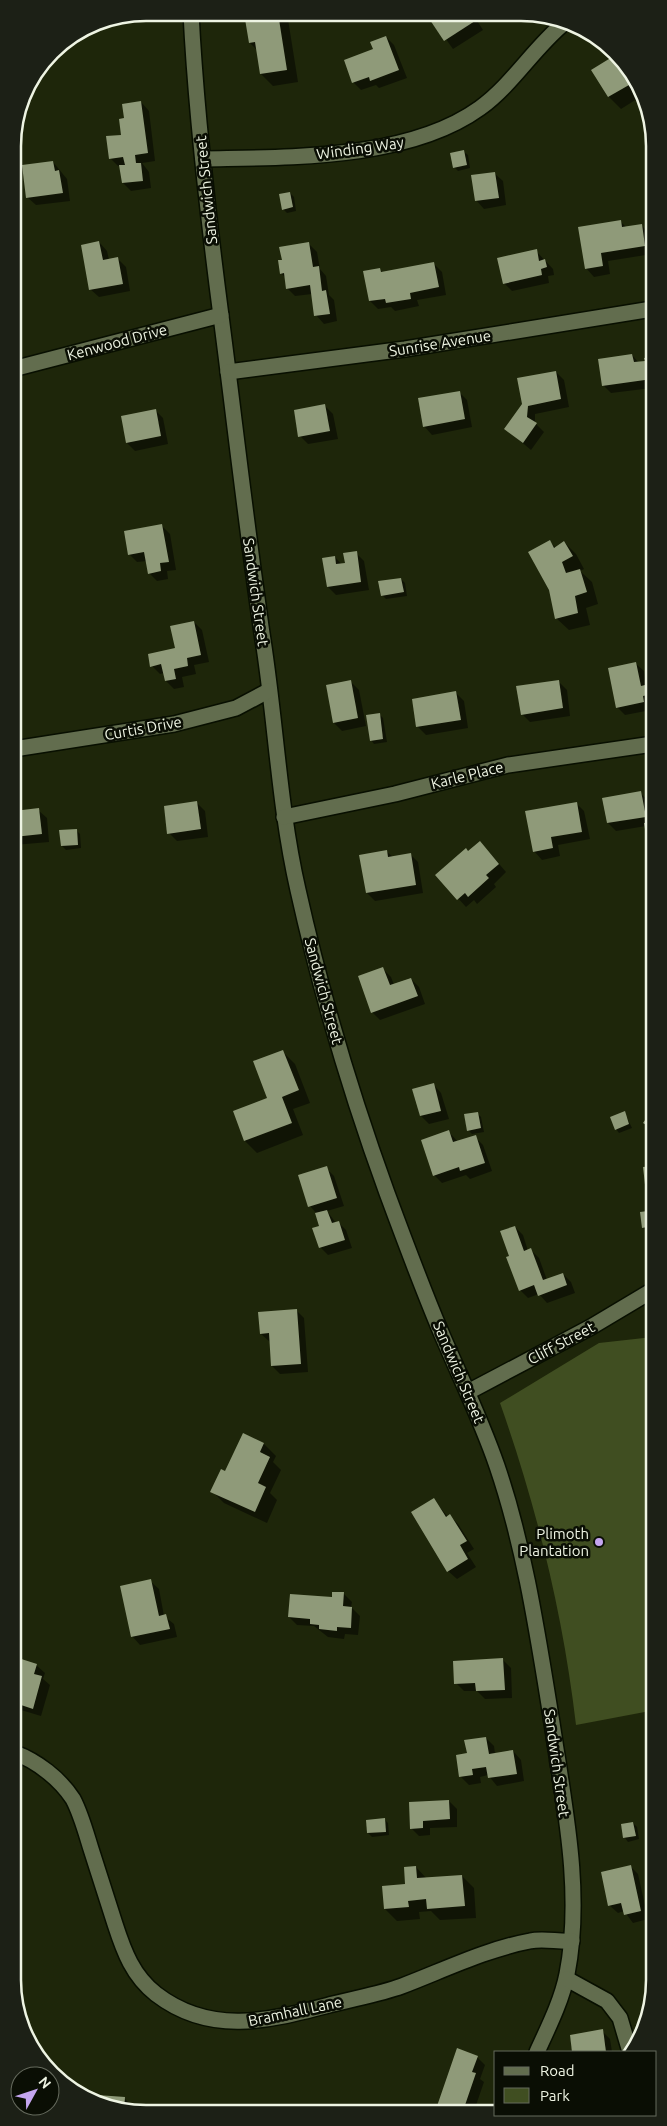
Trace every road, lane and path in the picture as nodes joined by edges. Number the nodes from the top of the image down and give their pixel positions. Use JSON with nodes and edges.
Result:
{"nodes":[{"id":1,"x":192,"y":22,"type":"edge"},
{"id":2,"x":560,"y":28,"type":"edge"},
{"id":3,"x":203,"y":160,"type":"junction"},
{"id":4,"x":646,"y":309,"type":"edge"},
{"id":5,"x":221,"y":315,"type":"junction"},
{"id":6,"x":22,"y":367,"type":"edge"},
{"id":7,"x":228,"y":372,"type":"junction"},
{"id":8,"x":268,"y":691,"type":"junction"},
{"id":9,"x":646,"y":745,"type":"edge"},
{"id":10,"x":22,"y":748,"type":"edge"},
{"id":11,"x":284,"y":817,"type":"junction"},
{"id":12,"x":645,"y":1295,"type":"edge"},
{"id":13,"x":468,"y":1392,"type":"junction"},
{"id":14,"x":21,"y":1755,"type":"edge"},
{"id":15,"x":572,"y":1941,"type":"junction"},
{"id":16,"x":566,"y":1979,"type":"junction"},
{"id":17,"x":628,"y":2044,"type":"edge"},
{"id":18,"x":537,"y":2051,"type":"edge"}],
"edges":[{"from":1,"to":3,"type":"street","name":"Sandwich Street"},
{"from":2,"to":3,"type":"street","name":"Winding Way"},
{"from":3,"to":5,"type":"street","name":"Sandwich Street"},
{"from":4,"to":7,"type":"street","name":"Sunrise Avenue"},
{"from":5,"to":6,"type":"street","name":"Kenwood Drive"},
{"from":5,"to":7,"type":"street","name":"Sandwich Street"},
{"from":7,"to":8,"type":"street","name":"Sandwich Street"},
{"from":8,"to":10,"type":"street","name":"Curtis Drive"},
{"from":8,"to":11,"type":"street","name":"Sandwich Street"},
{"from":9,"to":11,"type":"street","name":"Karle Place"},
{"from":11,"to":13,"type":"street","name":"Sandwich Street"},
{"from":12,"to":13,"type":"street","name":"Cliff Street"},
{"from":13,"to":15,"type":"street","name":"Sandwich Street"},
{"from":14,"to":15,"type":"street","name":"Bramhall Lane"},
{"from":15,"to":16,"type":"street","name":"Sandwich Street"},
{"from":16,"to":17,"type":"street"},
{"from":16,"to":18,"type":"street","name":"Sandwich Street"}]}
